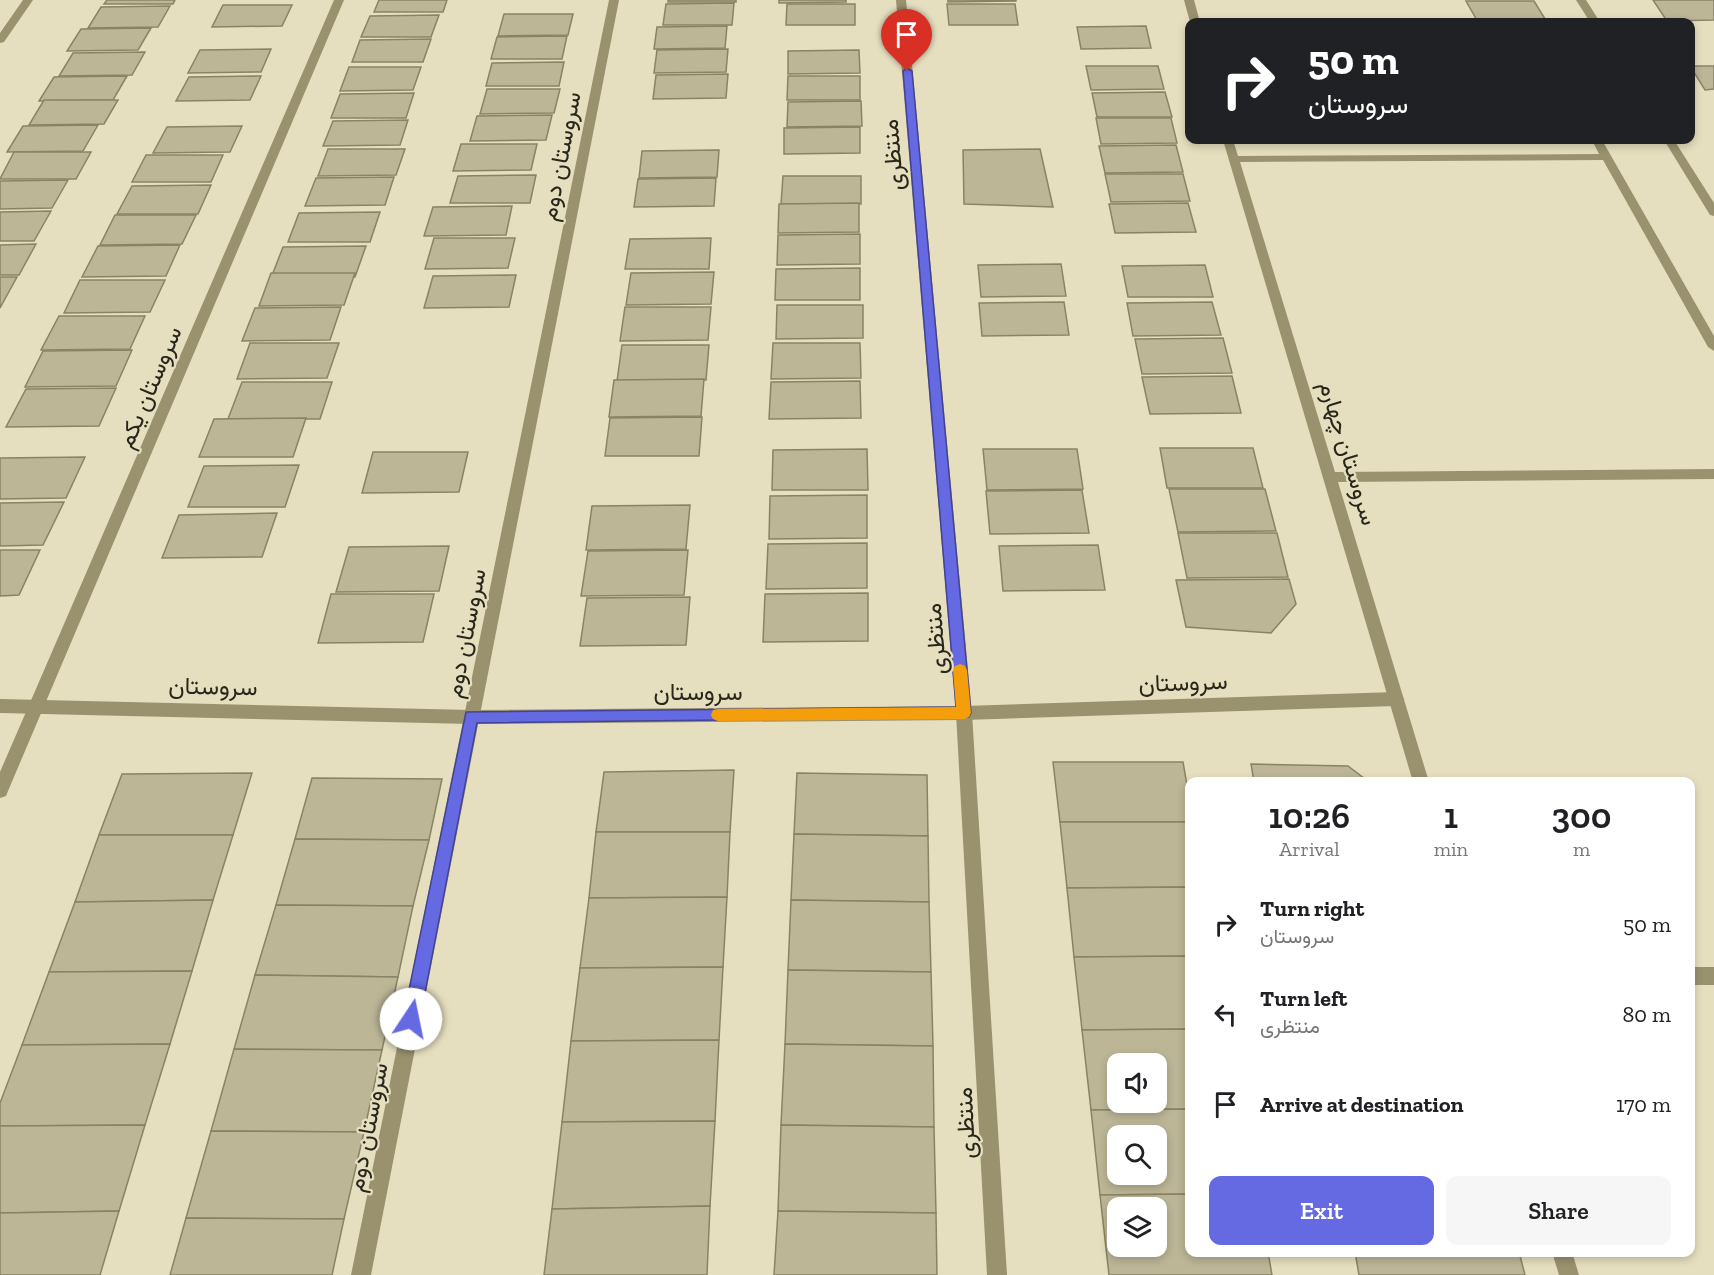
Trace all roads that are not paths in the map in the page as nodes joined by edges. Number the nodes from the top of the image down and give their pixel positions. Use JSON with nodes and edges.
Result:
{"nodes":[{"id":1,"x":28,"y":0,"type":"edge"},
{"id":2,"x":339,"y":0,"type":"edge"},
{"id":3,"x":614,"y":0,"type":"edge"},
{"id":4,"x":901,"y":0,"type":"edge"},
{"id":5,"x":1189,"y":0,"type":"edge"},
{"id":6,"x":1581,"y":0,"type":"edge"},
{"id":7,"x":1194,"y":18,"type":"edge"},
{"id":8,"x":1592,"y":18,"type":"edge"},
{"id":9,"x":0,"y":40,"type":"edge"},
{"id":10,"x":1229,"y":144,"type":"edge"},
{"id":11,"x":1599,"y":144,"type":"edge"},
{"id":12,"x":1672,"y":144,"type":"edge"},
{"id":13,"x":1607,"y":157,"type":"junction"},
{"id":14,"x":1233,"y":159,"type":"junction"},
{"id":15,"x":1714,"y":212,"type":"edge"},
{"id":16,"x":1714,"y":347,"type":"edge"},
{"id":17,"x":1714,"y":474,"type":"edge"},
{"id":18,"x":1330,"y":477,"type":"junction"},
{"id":19,"x":1396,"y":699,"type":"junction"},
{"id":20,"x":0,"y":706,"type":"edge"},
{"id":21,"x":37,"y":706,"type":"junction"},
{"id":22,"x":964,"y":713,"type":"junction"},
{"id":23,"x":471,"y":717,"type":"junction"},
{"id":24,"x":1419,"y":777,"type":"edge"},
{"id":25,"x":0,"y":791,"type":"edge"},
{"id":26,"x":1695,"y":976,"type":"edge"},
{"id":27,"x":1714,"y":976,"type":"edge"},
{"id":28,"x":1564,"y":1257,"type":"edge"},
{"id":29,"x":361,"y":1275,"type":"edge"},
{"id":30,"x":997,"y":1275,"type":"edge"},
{"id":31,"x":1569,"y":1275,"type":"edge"}],
"edges":[{"from":1,"to":9,"type":"street"},
{"from":2,"to":21,"type":"street","name":"سروستان یکم"},
{"from":3,"to":23,"type":"street","name":"سروستان دوم"},
{"from":4,"to":22,"type":"street","name":"منتظری"},
{"from":5,"to":7,"type":"street"},
{"from":6,"to":8,"type":"street"},
{"from":10,"to":14,"type":"street","name":"سروستان چهارم"},
{"from":11,"to":13,"type":"street"},
{"from":12,"to":15,"type":"street"},
{"from":13,"to":14,"type":"street"},
{"from":13,"to":16,"type":"street"},
{"from":14,"to":18,"type":"street","name":"سروستان چهارم"},
{"from":17,"to":18,"type":"street"},
{"from":18,"to":19,"type":"street","name":"سروستان چهارم"},
{"from":19,"to":22,"type":"street","name":"سروستان"},
{"from":19,"to":24,"type":"street","name":"سروستان چهارم"},
{"from":20,"to":21,"type":"street","name":"سروستان"},
{"from":21,"to":23,"type":"street","name":"سروستان"},
{"from":21,"to":25,"type":"street","name":"سروستان یکم"},
{"from":22,"to":23,"type":"street","name":"سروستان"},
{"from":22,"to":30,"type":"street","name":"منتظری"},
{"from":23,"to":29,"type":"street","name":"سروستان دوم"},
{"from":26,"to":27,"type":"street"},
{"from":28,"to":31,"type":"street"}]}
